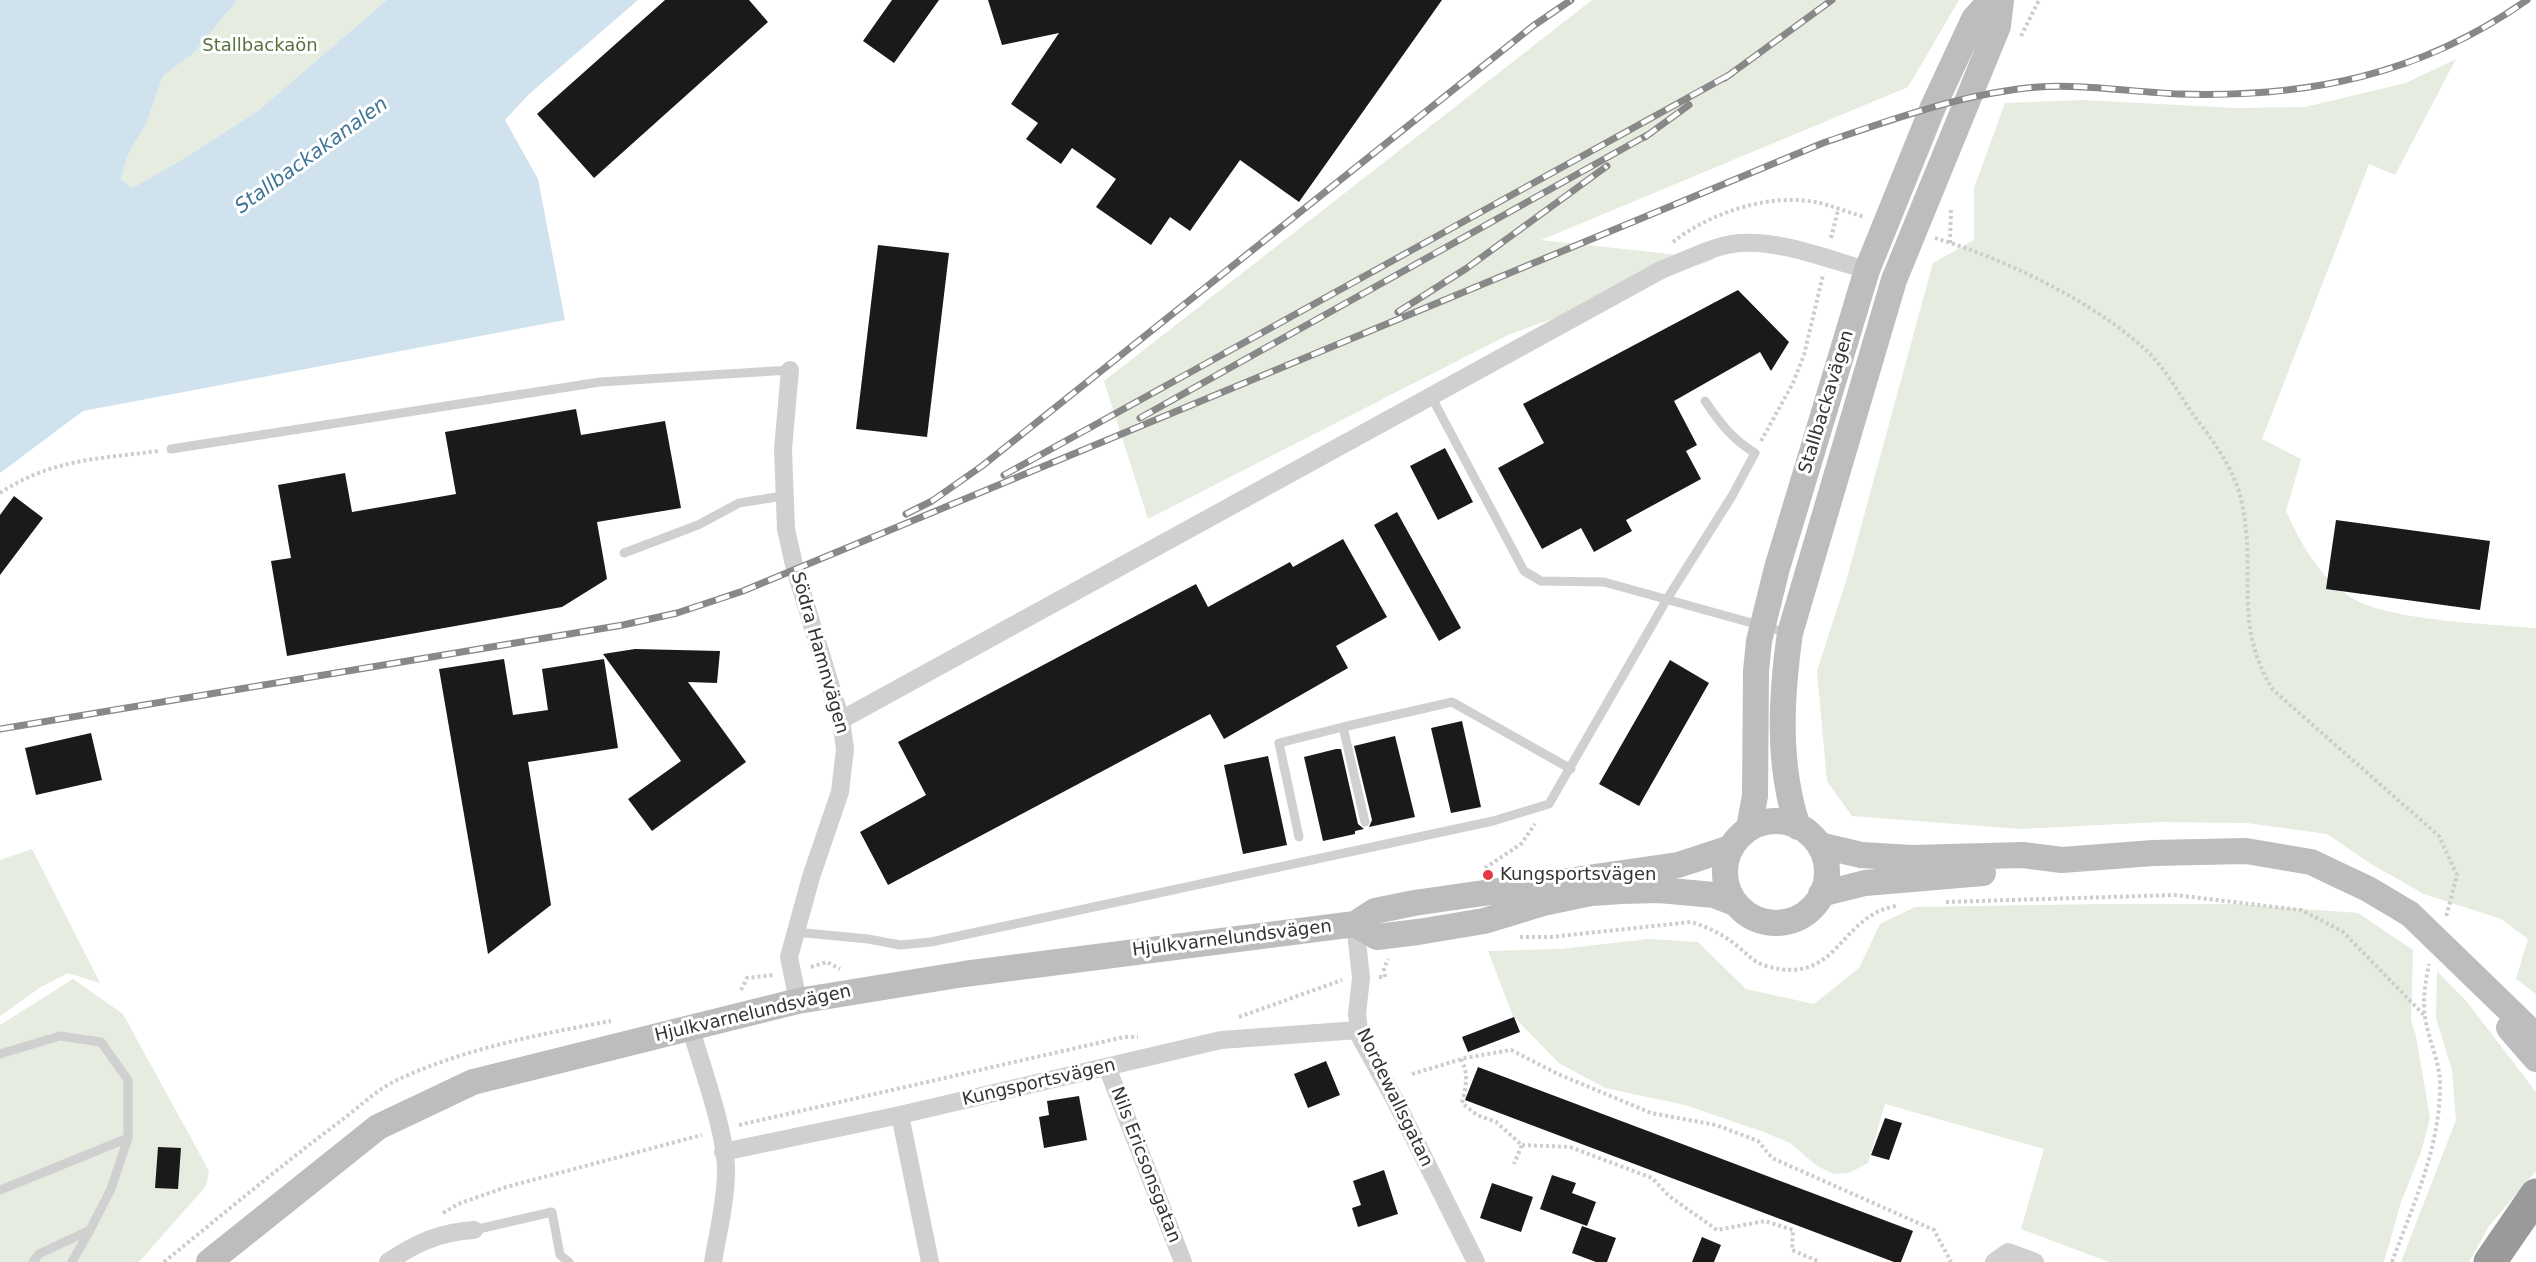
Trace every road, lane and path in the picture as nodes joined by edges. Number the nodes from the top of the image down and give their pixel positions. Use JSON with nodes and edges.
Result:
{"nodes":[{"id":1,"x":1990,"y":0,"type":"edge"},
{"id":2,"x":2001,"y":0,"type":"edge"},
{"id":3,"x":1838,"y":210,"type":"junction"},
{"id":4,"x":1885,"y":224,"type":"junction"},
{"id":5,"x":1915,"y":232,"type":"junction"},
{"id":6,"x":1827,"y":258,"type":"junction"},
{"id":7,"x":1661,"y":270,"type":"junction"},
{"id":8,"x":1867,"y":270,"type":"junction"},
{"id":9,"x":790,"y":370,"type":"joint"},
{"id":10,"x":1431,"y":396,"type":"junction"},
{"id":11,"x":1705,"y":401,"type":"dead end"},
{"id":12,"x":171,"y":449,"type":"joint"},
{"id":13,"x":1755,"y":453,"type":"junction"},
{"id":14,"x":0,"y":493,"type":"edge"},
{"id":15,"x":783,"y":496,"type":"junction"},
{"id":16,"x":624,"y":553,"type":"dead end"},
{"id":17,"x":1667,"y":599,"type":"junction"},
{"id":18,"x":1761,"y":626,"type":"junction"},
{"id":19,"x":1790,"y":633,"type":"junction"},
{"id":20,"x":841,"y":720,"type":"junction"},
{"id":21,"x":1343,"y":727,"type":"junction"},
{"id":22,"x":1570,"y":769,"type":"junction"},
{"id":23,"x":1365,"y":822,"type":"dead end"},
{"id":24,"x":1798,"y":826,"type":"junction"},
{"id":25,"x":1749,"y":828,"type":"junction"},
{"id":26,"x":1299,"y":837,"type":"dead end"},
{"id":27,"x":1819,"y":846,"type":"junction"},
{"id":28,"x":1730,"y":848,"type":"junction"},
{"id":29,"x":2062,"y":860,"type":"junction"},
{"id":30,"x":1821,"y":894,"type":"junction"},
{"id":31,"x":1939,"y":902,"type":"dead end"},
{"id":32,"x":1735,"y":903,"type":"junction"},
{"id":33,"x":1906,"y":904,"type":"dead end"},
{"id":34,"x":2444,"y":921,"type":"dead end"},
{"id":35,"x":1355,"y":924,"type":"junction"},
{"id":36,"x":795,"y":932,"type":"junction"},
{"id":37,"x":1513,"y":937,"type":"dead end"},
{"id":38,"x":1390,"y":956,"type":"dead end"},
{"id":39,"x":2431,"y":956,"type":"dead end"},
{"id":40,"x":1361,"y":978,"type":"junction"},
{"id":41,"x":2490,"y":990,"type":"junction"},
{"id":42,"x":798,"y":1000,"type":"junction"},
{"id":43,"x":2536,"y":1014,"type":"edge"},
{"id":44,"x":2425,"y":1016,"type":"junction"},
{"id":45,"x":1233,"y":1020,"type":"dead end"},
{"id":46,"x":690,"y":1026,"type":"junction"},
{"id":47,"x":1358,"y":1030,"type":"junction"},
{"id":48,"x":2536,"y":1036,"type":"edge"},
{"id":49,"x":1147,"y":1037,"type":"dead end"},
{"id":50,"x":0,"y":1054,"type":"edge"},
{"id":51,"x":1461,"y":1059,"type":"junction"},
{"id":52,"x":2536,"y":1059,"type":"edge"},
{"id":53,"x":1107,"y":1067,"type":"junction"},
{"id":54,"x":1412,"y":1074,"type":"dead end"},
{"id":55,"x":900,"y":1115,"type":"junction"},
{"id":56,"x":719,"y":1130,"type":"junction"},
{"id":57,"x":128,"y":1138,"type":"junction"},
{"id":58,"x":1522,"y":1145,"type":"junction"},
{"id":59,"x":723,"y":1152,"type":"junction"},
{"id":60,"x":1514,"y":1164,"type":"dead end"},
{"id":61,"x":0,"y":1190,"type":"edge"},
{"id":62,"x":2536,"y":1195,"type":"edge"},
{"id":63,"x":437,"y":1216,"type":"dead end"},
{"id":64,"x":90,"y":1230,"type":"junction"},
{"id":65,"x":474,"y":1230,"type":"joint"},
{"id":66,"x":33,"y":1262,"type":"edge"},
{"id":67,"x":72,"y":1262,"type":"edge"},
{"id":68,"x":209,"y":1262,"type":"edge"},
{"id":69,"x":388,"y":1262,"type":"edge"},
{"id":70,"x":569,"y":1262,"type":"edge"},
{"id":71,"x":713,"y":1262,"type":"edge"},
{"id":72,"x":930,"y":1262,"type":"edge"},
{"id":73,"x":1182,"y":1262,"type":"edge"},
{"id":74,"x":1476,"y":1262,"type":"edge"},
{"id":75,"x":1820,"y":1262,"type":"edge"},
{"id":76,"x":1951,"y":1262,"type":"edge"},
{"id":77,"x":1994,"y":1262,"type":"edge"},
{"id":78,"x":2035,"y":1262,"type":"edge"},
{"id":79,"x":2392,"y":1262,"type":"edge"},
{"id":80,"x":2490,"y":1262,"type":"edge"}],
"edges":[{"from":1,"to":4,"type":"street","name":"Stallbackavägen"},
{"from":2,"to":5,"type":"street","name":"Stallbackavägen"},
{"from":3,"to":4,"type":"path"},
{"from":3,"to":6,"type":"path"},
{"from":3,"to":7,"type":"path"},
{"from":4,"to":8,"type":"street","name":"Stallbackavägen"},
{"from":5,"to":19,"type":"street","name":"Stallbackavägen"},
{"from":5,"to":34,"type":"path"},
{"from":6,"to":7,"type":"street"},
{"from":6,"to":8,"type":"street"},
{"from":6,"to":13,"type":"path"},
{"from":7,"to":10,"type":"street"},
{"from":8,"to":18,"type":"street","name":"Stallbackavägen"},
{"from":9,"to":12,"type":"lane"},
{"from":9,"to":15,"type":"street","name":"Södra Hamnvägen"},
{"from":10,"to":17,"type":"lane"},
{"from":10,"to":20,"type":"street"},
{"from":11,"to":13,"type":"lane"},
{"from":12,"to":14,"type":"path"},
{"from":13,"to":17,"type":"lane"},
{"from":15,"to":16,"type":"lane"},
{"from":15,"to":20,"type":"street","name":"Södra Hamnvägen"},
{"from":17,"to":18,"type":"lane"},
{"from":17,"to":22,"type":"lane"},
{"from":18,"to":19,"type":"lane"},
{"from":18,"to":25,"type":"street","name":"Stallbackavägen"},
{"from":19,"to":24,"type":"street","name":"Stallbackavägen"},
{"from":20,"to":36,"type":"street","name":"Södra Hamnvägen"},
{"from":21,"to":22,"type":"lane"},
{"from":21,"to":23,"type":"lane"},
{"from":21,"to":26,"type":"lane"},
{"from":22,"to":36,"type":"lane"},
{"from":24,"to":25,"type":"street"},
{"from":24,"to":27,"type":"street"},
{"from":25,"to":28,"type":"street"},
{"from":27,"to":29,"type":"street"},
{"from":27,"to":30,"type":"street"},
{"from":28,"to":32,"type":"street"},
{"from":28,"to":35,"type":"street","name":"Hjulkvarnelundsvägen"},
{"from":29,"to":30,"type":"street"},
{"from":29,"to":41,"type":"street"},
{"from":30,"to":32,"type":"street"},
{"from":31,"to":44,"type":"path"},
{"from":32,"to":35,"type":"street","name":"Hjulkvarnelundsvägen"},
{"from":33,"to":37,"type":"path"},
{"from":35,"to":40,"type":"street","name":"Nordewallsgatan"},
{"from":35,"to":42,"type":"street","name":"Hjulkvarnelundsvägen"},
{"from":36,"to":42,"type":"street","name":"Södra Hamnvägen"},
{"from":38,"to":40,"type":"path"},
{"from":39,"to":44,"type":"path"},
{"from":40,"to":45,"type":"path"},
{"from":40,"to":47,"type":"street","name":"Nordewallsgatan"},
{"from":41,"to":43,"type":"street"},
{"from":41,"to":48,"type":"street"},
{"from":41,"to":52,"type":"street"},
{"from":42,"to":46,"type":"street","name":"Hjulkvarnelundsvägen"},
{"from":44,"to":79,"type":"path"},
{"from":46,"to":56,"type":"street"},
{"from":46,"to":68,"type":"street","name":"Hjulkvarnelundsvägen"},
{"from":47,"to":53,"type":"street","name":"Kungsportsvägen"},
{"from":47,"to":74,"type":"street","name":"Nordewallsgatan"},
{"from":49,"to":56,"type":"path"},
{"from":50,"to":57,"type":"lane"},
{"from":51,"to":54,"type":"path"},
{"from":51,"to":58,"type":"path"},
{"from":51,"to":76,"type":"path"},
{"from":53,"to":55,"type":"street","name":"Kungsportsvägen"},
{"from":53,"to":73,"type":"street","name":"Nils Ericsonsgatan"},
{"from":55,"to":59,"type":"street","name":"Kungsportsvägen"},
{"from":55,"to":72,"type":"street"},
{"from":56,"to":59,"type":"street"},
{"from":56,"to":63,"type":"path"},
{"from":57,"to":61,"type":"lane"},
{"from":57,"to":64,"type":"lane"},
{"from":58,"to":60,"type":"path"},
{"from":58,"to":75,"type":"path"},
{"from":59,"to":71,"type":"street"},
{"from":62,"to":80,"type":"highway"},
{"from":64,"to":66,"type":"lane"},
{"from":64,"to":67,"type":"lane"},
{"from":65,"to":69,"type":"street"},
{"from":65,"to":70,"type":"lane"},
{"from":77,"to":78,"type":"street"}]}
